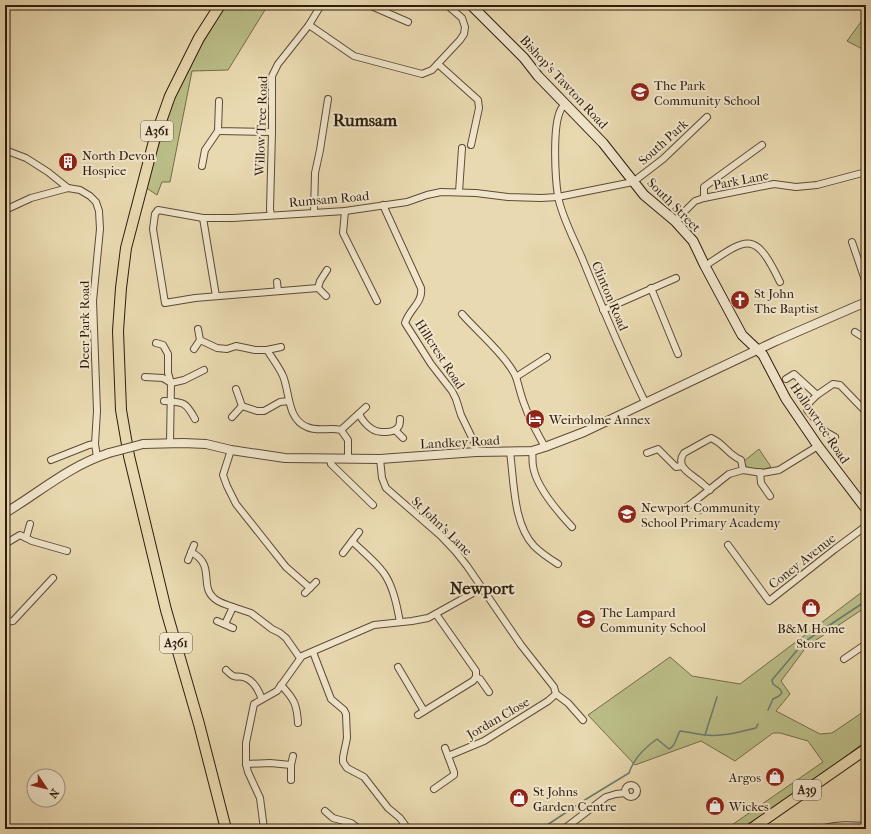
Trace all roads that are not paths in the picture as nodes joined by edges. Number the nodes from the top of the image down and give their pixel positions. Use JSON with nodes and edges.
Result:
{"nodes":[{"id":1,"x":220,"y":5,"type":"edge"},
{"id":2,"x":321,"y":5,"type":"edge"},
{"id":3,"x":369,"y":5,"type":"edge"},
{"id":4,"x":447,"y":5,"type":"edge"},
{"id":5,"x":471,"y":5,"type":"edge"},
{"id":6,"x":408,"y":22,"type":"dead end"},
{"id":7,"x":309,"y":25,"type":"junction"},
{"id":8,"x":438,"y":64,"type":"junction"},
{"id":9,"x":328,"y":99,"type":"dead end"},
{"id":10,"x":219,"y":101,"type":"dead end"},
{"id":11,"x":565,"y":104,"type":"junction"},
{"id":12,"x":707,"y":117,"type":"dead end"},
{"id":13,"x":221,"y":131,"type":"junction"},
{"id":14,"x":272,"y":132,"type":"junction"},
{"id":15,"x":471,"y":145,"type":"dead end"},
{"id":16,"x":762,"y":145,"type":"dead end"},
{"id":17,"x":462,"y":148,"type":"dead end"},
{"id":18,"x":5,"y":150,"type":"edge"},
{"id":19,"x":202,"y":166,"type":"dead end"},
{"id":20,"x":866,"y":172,"type":"edge"},
{"id":21,"x":633,"y":182,"type":"junction"},
{"id":22,"x":68,"y":188,"type":"junction"},
{"id":23,"x":459,"y":192,"type":"junction"},
{"id":24,"x":558,"y":197,"type":"junction"},
{"id":25,"x":704,"y":198,"type":"junction"},
{"id":26,"x":383,"y":205,"type":"junction"},
{"id":27,"x":5,"y":210,"type":"edge"},
{"id":28,"x":344,"y":211,"type":"junction"},
{"id":29,"x":314,"y":212,"type":"junction"},
{"id":30,"x":271,"y":215,"type":"junction"},
{"id":31,"x":203,"y":218,"type":"junction"},
{"id":32,"x":675,"y":221,"type":"junction"},
{"id":33,"x":852,"y":242,"type":"dead end"},
{"id":34,"x":705,"y":266,"type":"junction"},
{"id":35,"x":327,"y":270,"type":"dead end"},
{"id":36,"x":676,"y":278,"type":"dead end"},
{"id":37,"x":277,"y":282,"type":"dead end"},
{"id":38,"x":780,"y":282,"type":"dead end"},
{"id":39,"x":866,"y":283,"type":"edge"},
{"id":40,"x":318,"y":288,"type":"junction"},
{"id":41,"x":651,"y":288,"type":"junction"},
{"id":42,"x":278,"y":291,"type":"junction"},
{"id":43,"x":216,"y":296,"type":"junction"},
{"id":44,"x":326,"y":296,"type":"dead end"},
{"id":45,"x":377,"y":301,"type":"dead end"},
{"id":46,"x":866,"y":302,"type":"edge"},
{"id":47,"x":603,"y":310,"type":"junction"},
{"id":48,"x":462,"y":314,"type":"dead end"},
{"id":49,"x":198,"y":329,"type":"dead end"},
{"id":50,"x":855,"y":332,"type":"dead end"},
{"id":51,"x":866,"y":339,"type":"edge"},
{"id":52,"x":200,"y":340,"type":"junction"},
{"id":53,"x":156,"y":343,"type":"dead end"},
{"id":54,"x":281,"y":347,"type":"dead end"},
{"id":55,"x":194,"y":349,"type":"dead end"},
{"id":56,"x":757,"y":349,"type":"junction"},
{"id":57,"x":267,"y":350,"type":"junction"},
{"id":58,"x":678,"y":354,"type":"dead end"},
{"id":59,"x":548,"y":357,"type":"dead end"},
{"id":60,"x":204,"y":370,"type":"dead end"},
{"id":61,"x":145,"y":377,"type":"dead end"},
{"id":62,"x":516,"y":377,"type":"junction"},
{"id":63,"x":786,"y":378,"type":"dead end"},
{"id":64,"x":171,"y":383,"type":"junction"},
{"id":65,"x":236,"y":390,"type":"dead end"},
{"id":66,"x":817,"y":395,"type":"junction"},
{"id":67,"x":164,"y":401,"type":"dead end"},
{"id":68,"x":289,"y":401,"type":"junction"},
{"id":69,"x":172,"y":402,"type":"junction"},
{"id":70,"x":646,"y":402,"type":"junction"},
{"id":71,"x":242,"y":406,"type":"junction"},
{"id":72,"x":366,"y":407,"type":"dead end"},
{"id":73,"x":866,"y":412,"type":"edge"},
{"id":74,"x":359,"y":414,"type":"junction"},
{"id":75,"x":232,"y":417,"type":"dead end"},
{"id":76,"x":195,"y":419,"type":"dead end"},
{"id":77,"x":400,"y":419,"type":"dead end"},
{"id":78,"x":341,"y":430,"type":"junction"},
{"id":79,"x":395,"y":430,"type":"junction"},
{"id":80,"x":835,"y":437,"type":"dead end"},
{"id":81,"x":403,"y":438,"type":"dead end"},
{"id":82,"x":170,"y":443,"type":"junction"},
{"id":83,"x":95,"y":444,"type":"junction"},
{"id":84,"x":818,"y":446,"type":"junction"},
{"id":85,"x":545,"y":447,"type":"junction"},
{"id":86,"x":231,"y":450,"type":"junction"},
{"id":87,"x":532,"y":451,"type":"junction"},
{"id":88,"x":476,"y":452,"type":"junction"},
{"id":89,"x":510,"y":452,"type":"junction"},
{"id":90,"x":647,"y":453,"type":"dead end"},
{"id":91,"x":97,"y":457,"type":"junction"},
{"id":92,"x":330,"y":458,"type":"junction"},
{"id":93,"x":348,"y":459,"type":"junction"},
{"id":94,"x":380,"y":459,"type":"junction"},
{"id":95,"x":50,"y":460,"type":"dead end"},
{"id":96,"x":682,"y":466,"type":"junction"},
{"id":97,"x":743,"y":470,"type":"junction"},
{"id":98,"x":760,"y":472,"type":"junction"},
{"id":99,"x":710,"y":490,"type":"junction"},
{"id":100,"x":770,"y":496,"type":"dead end"},
{"id":101,"x":695,"y":501,"type":"junction"},
{"id":102,"x":373,"y":506,"type":"dead end"},
{"id":103,"x":866,"y":509,"type":"edge"},
{"id":104,"x":683,"y":510,"type":"dead end"},
{"id":105,"x":700,"y":510,"type":"dead end"},
{"id":106,"x":5,"y":513,"type":"edge"},
{"id":107,"x":30,"y":524,"type":"dead end"},
{"id":108,"x":866,"y":526,"type":"edge"},
{"id":109,"x":572,"y":527,"type":"dead end"},
{"id":110,"x":358,"y":532,"type":"dead end"},
{"id":111,"x":26,"y":538,"type":"junction"},
{"id":112,"x":352,"y":541,"type":"junction"},
{"id":113,"x":5,"y":544,"type":"edge"},
{"id":114,"x":194,"y":545,"type":"dead end"},
{"id":115,"x":728,"y":545,"type":"dead end"},
{"id":116,"x":191,"y":552,"type":"junction"},
{"id":117,"x":68,"y":553,"type":"dead end"},
{"id":118,"x":343,"y":553,"type":"dead end"},
{"id":119,"x":188,"y":560,"type":"dead end"},
{"id":120,"x":558,"y":564,"type":"dead end"},
{"id":121,"x":54,"y":577,"type":"dead end"},
{"id":122,"x":316,"y":582,"type":"dead end"},
{"id":123,"x":310,"y":588,"type":"junction"},
{"id":124,"x":482,"y":588,"type":"junction"},
{"id":125,"x":305,"y":594,"type":"dead end"},
{"id":126,"x":233,"y":607,"type":"junction"},
{"id":127,"x":436,"y":614,"type":"junction"},
{"id":128,"x":217,"y":621,"type":"dead end"},
{"id":129,"x":5,"y":622,"type":"edge"},
{"id":130,"x":400,"y":622,"type":"junction"},
{"id":131,"x":225,"y":624,"type":"junction"},
{"id":132,"x":233,"y":628,"type":"dead end"},
{"id":133,"x":866,"y":644,"type":"edge"},
{"id":134,"x":311,"y":653,"type":"junction"},
{"id":135,"x":300,"y":658,"type":"junction"},
{"id":136,"x":844,"y":659,"type":"dead end"},
{"id":137,"x":398,"y":666,"type":"dead end"},
{"id":138,"x":226,"y":670,"type":"dead end"},
{"id":139,"x":476,"y":677,"type":"junction"},
{"id":140,"x":281,"y":685,"type":"junction"},
{"id":141,"x":489,"y":692,"type":"dead end"},
{"id":142,"x":556,"y":694,"type":"junction"},
{"id":143,"x":262,"y":699,"type":"junction"},
{"id":144,"x":424,"y":711,"type":"junction"},
{"id":145,"x":418,"y":715,"type":"dead end"},
{"id":146,"x":583,"y":720,"type":"dead end"},
{"id":147,"x":298,"y":723,"type":"dead end"},
{"id":148,"x":444,"y":748,"type":"dead end"},
{"id":149,"x":866,"y":749,"type":"edge"},
{"id":150,"x":293,"y":756,"type":"dead end"},
{"id":151,"x":448,"y":756,"type":"junction"},
{"id":152,"x":246,"y":764,"type":"junction"},
{"id":153,"x":291,"y":765,"type":"junction"},
{"id":154,"x":291,"y":780,"type":"dead end"},
{"id":155,"x":434,"y":790,"type":"dead end"},
{"id":156,"x":626,"y":793,"type":"dead end"},
{"id":157,"x":325,"y":811,"type":"dead end"},
{"id":158,"x":866,"y":826,"type":"edge"},
{"id":159,"x":226,"y":829,"type":"edge"},
{"id":160,"x":264,"y":829,"type":"edge"},
{"id":161,"x":359,"y":829,"type":"edge"},
{"id":162,"x":403,"y":829,"type":"edge"},
{"id":163,"x":564,"y":829,"type":"edge"},
{"id":164,"x":751,"y":829,"type":"edge"},
{"id":165,"x":821,"y":829,"type":"edge"}],
"edges":[{"from":1,"to":159,"type":"main road","number":"A361"},
{"from":2,"to":7,"type":"street","name":"Willow Tree Road"},
{"from":3,"to":6,"type":"street"},
{"from":4,"to":8,"type":"street"},
{"from":5,"to":11,"type":"main road","name":"Bishop's Tawton Road"},
{"from":7,"to":8,"type":"street"},
{"from":7,"to":14,"type":"street","name":"Willow Tree Road"},
{"from":8,"to":15,"type":"street"},
{"from":9,"to":29,"type":"street"},
{"from":10,"to":13,"type":"street"},
{"from":11,"to":21,"type":"main road","name":"Bishop's Tawton Road"},
{"from":11,"to":24,"type":"street","name":"Clinton Road"},
{"from":12,"to":21,"type":"street","name":"South Park"},
{"from":13,"to":14,"type":"street"},
{"from":13,"to":19,"type":"street"},
{"from":14,"to":30,"type":"street","name":"Willow Tree Road"},
{"from":16,"to":25,"type":"street"},
{"from":17,"to":23,"type":"street"},
{"from":18,"to":22,"type":"street"},
{"from":20,"to":25,"type":"street","name":"Park Lane"},
{"from":21,"to":24,"type":"street","name":"Rumsam Road"},
{"from":21,"to":32,"type":"main road","name":"South Street"},
{"from":22,"to":27,"type":"street"},
{"from":22,"to":83,"type":"street","name":"Deer Park Road"},
{"from":23,"to":24,"type":"street","name":"Rumsam Road"},
{"from":23,"to":26,"type":"street","name":"Rumsam Road"},
{"from":24,"to":47,"type":"street","name":"Clinton Road"},
{"from":25,"to":32,"type":"street","name":"Park Lane"},
{"from":26,"to":28,"type":"street","name":"Rumsam Road"},
{"from":26,"to":88,"type":"street","name":"Hillcrest Road"},
{"from":28,"to":29,"type":"street","name":"Rumsam Road"},
{"from":28,"to":45,"type":"street"},
{"from":29,"to":30,"type":"street","name":"Rumsam Road"},
{"from":30,"to":31,"type":"street","name":"Rumsam Road"},
{"from":31,"to":43,"type":"street"},
{"from":31,"to":43,"type":"street","name":"Rumsam Road"},
{"from":32,"to":34,"type":"main road","name":"South Street"},
{"from":33,"to":39,"type":"street"},
{"from":34,"to":38,"type":"street"},
{"from":34,"to":56,"type":"main road","name":"South Street"},
{"from":35,"to":40,"type":"street"},
{"from":36,"to":41,"type":"street"},
{"from":37,"to":42,"type":"street"},
{"from":40,"to":42,"type":"street"},
{"from":40,"to":44,"type":"street"},
{"from":41,"to":47,"type":"street"},
{"from":41,"to":58,"type":"street"},
{"from":42,"to":43,"type":"street"},
{"from":46,"to":56,"type":"street","name":"Landkey Road"},
{"from":47,"to":70,"type":"street","name":"Clinton Road"},
{"from":48,"to":62,"type":"street"},
{"from":49,"to":52,"type":"street"},
{"from":50,"to":51,"type":"street"},
{"from":52,"to":55,"type":"street"},
{"from":52,"to":57,"type":"street"},
{"from":53,"to":64,"type":"street"},
{"from":54,"to":57,"type":"street"},
{"from":56,"to":70,"type":"street","name":"Landkey Road"},
{"from":56,"to":84,"type":"main road","name":"Hollowtree Road"},
{"from":57,"to":68,"type":"street"},
{"from":59,"to":62,"type":"street"},
{"from":60,"to":64,"type":"street"},
{"from":61,"to":64,"type":"street"},
{"from":62,"to":85,"type":"street"},
{"from":63,"to":66,"type":"street"},
{"from":64,"to":69,"type":"street"},
{"from":65,"to":71,"type":"street"},
{"from":66,"to":73,"type":"street"},
{"from":66,"to":80,"type":"street"},
{"from":67,"to":69,"type":"street"},
{"from":68,"to":71,"type":"street"},
{"from":68,"to":78,"type":"street"},
{"from":69,"to":76,"type":"street"},
{"from":69,"to":82,"type":"street"},
{"from":70,"to":85,"type":"street","name":"Landkey Road"},
{"from":71,"to":75,"type":"street"},
{"from":72,"to":74,"type":"street"},
{"from":74,"to":78,"type":"street"},
{"from":74,"to":79,"type":"street"},
{"from":77,"to":79,"type":"street"},
{"from":78,"to":93,"type":"street"},
{"from":79,"to":81,"type":"street"},
{"from":82,"to":86,"type":"street","name":"Landkey Road"},
{"from":82,"to":91,"type":"street","name":"Landkey Road","bridge":true},
{"from":83,"to":91,"type":"street","name":"Deer Park Road"},
{"from":83,"to":95,"type":"street"},
{"from":84,"to":98,"type":"street"},
{"from":84,"to":103,"type":"main road","name":"Hollowtree Road"},
{"from":85,"to":87,"type":"street","name":"Landkey Road"},
{"from":86,"to":92,"type":"street","name":"Landkey Road"},
{"from":86,"to":123,"type":"street"},
{"from":87,"to":89,"type":"street","name":"Landkey Road"},
{"from":87,"to":109,"type":"street"},
{"from":88,"to":89,"type":"street","name":"Landkey Road"},
{"from":88,"to":94,"type":"street","name":"Landkey Road"},
{"from":89,"to":120,"type":"street"},
{"from":90,"to":96,"type":"street"},
{"from":91,"to":106,"type":"street"},
{"from":92,"to":93,"type":"street","name":"Landkey Road"},
{"from":92,"to":102,"type":"street"},
{"from":93,"to":94,"type":"street","name":"Landkey Road"},
{"from":94,"to":124,"type":"street","name":"St John's Lane"},
{"from":96,"to":97,"type":"street"},
{"from":96,"to":99,"type":"street"},
{"from":97,"to":98,"type":"street"},
{"from":97,"to":99,"type":"street"},
{"from":98,"to":100,"type":"street"},
{"from":99,"to":101,"type":"street"},
{"from":101,"to":104,"type":"street"},
{"from":101,"to":105,"type":"street"},
{"from":107,"to":111,"type":"street"},
{"from":108,"to":115,"type":"street","name":"Coney Avenue"},
{"from":110,"to":112,"type":"street"},
{"from":111,"to":113,"type":"street"},
{"from":111,"to":117,"type":"street"},
{"from":112,"to":118,"type":"street"},
{"from":112,"to":130,"type":"street"},
{"from":114,"to":116,"type":"street"},
{"from":116,"to":119,"type":"street"},
{"from":116,"to":126,"type":"street"},
{"from":121,"to":129,"type":"street"},
{"from":122,"to":123,"type":"street"},
{"from":123,"to":125,"type":"street"},
{"from":124,"to":127,"type":"street"},
{"from":124,"to":142,"type":"street","name":"St John's Lane"},
{"from":126,"to":131,"type":"street"},
{"from":126,"to":135,"type":"street"},
{"from":127,"to":130,"type":"street"},
{"from":127,"to":139,"type":"street"},
{"from":128,"to":131,"type":"street"},
{"from":130,"to":134,"type":"street"},
{"from":131,"to":132,"type":"street"},
{"from":133,"to":136,"type":"street"},
{"from":134,"to":135,"type":"street"},
{"from":134,"to":162,"type":"street"},
{"from":135,"to":140,"type":"street"},
{"from":137,"to":144,"type":"street"},
{"from":138,"to":143,"type":"street"},
{"from":139,"to":141,"type":"street"},
{"from":139,"to":144,"type":"street"},
{"from":140,"to":143,"type":"street"},
{"from":140,"to":147,"type":"street"},
{"from":142,"to":146,"type":"street","name":"St John's Lane"},
{"from":142,"to":151,"type":"street","name":"Jordan Close"},
{"from":143,"to":152,"type":"street"},
{"from":144,"to":145,"type":"street"},
{"from":148,"to":151,"type":"street"},
{"from":149,"to":164,"type":"main road","number":"A39"},
{"from":150,"to":153,"type":"street"},
{"from":151,"to":155,"type":"street"},
{"from":152,"to":153,"type":"street"},
{"from":152,"to":160,"type":"street"},
{"from":153,"to":154,"type":"street"},
{"from":156,"to":163,"type":"street"},
{"from":157,"to":161,"type":"street"},
{"from":158,"to":165,"type":"street"}]}
